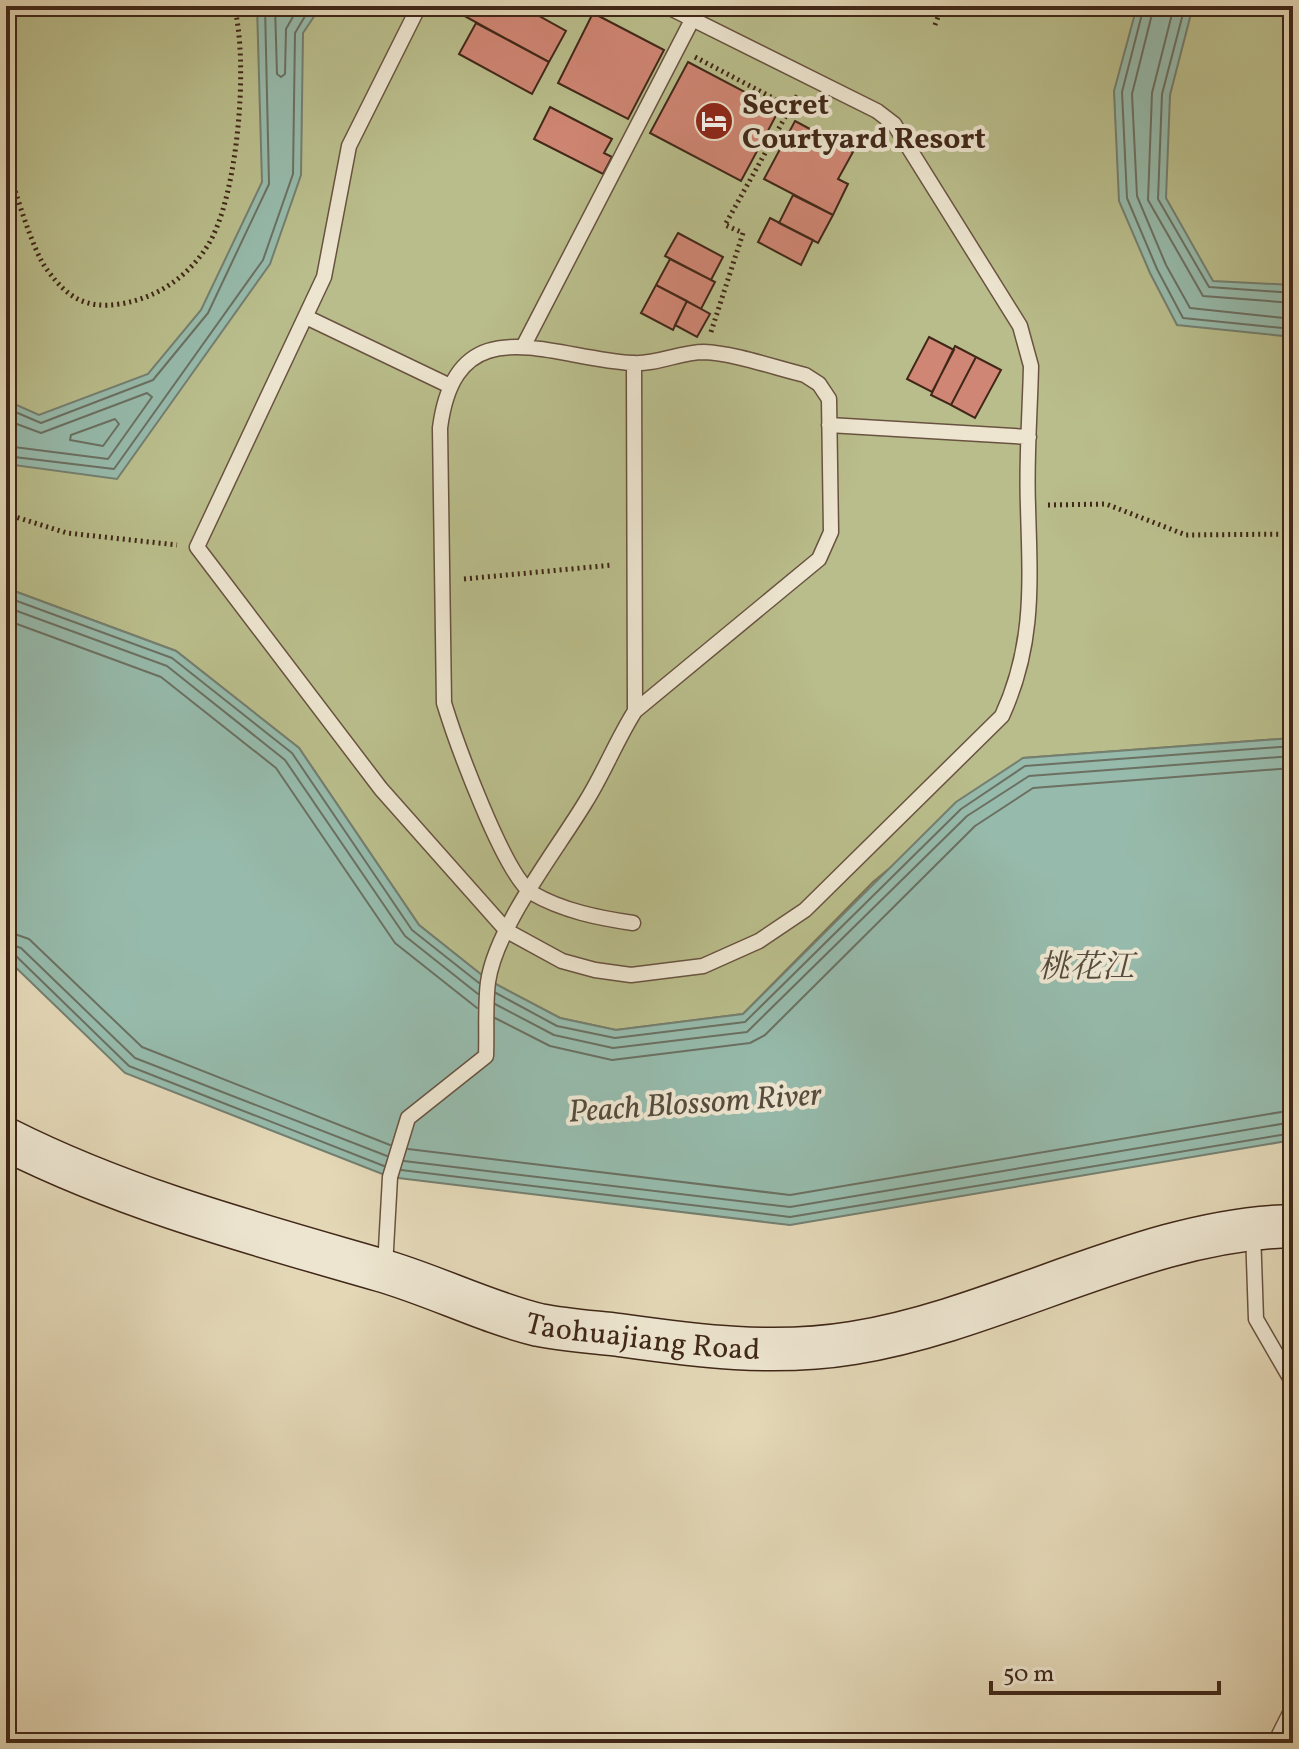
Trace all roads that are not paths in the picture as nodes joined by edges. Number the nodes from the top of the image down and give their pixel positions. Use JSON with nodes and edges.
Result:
{"nodes":[{"id":1,"x":419,"y":6,"type":"edge"},
{"id":2,"x":666,"y":6,"type":"edge"},
{"id":3,"x":692,"y":20,"type":"junction"},
{"id":4,"x":306,"y":317,"type":"junction"},
{"id":5,"x":524,"y":345,"type":"junction"},
{"id":6,"x":634,"y":363,"type":"junction"},
{"id":7,"x":450,"y":386,"type":"junction"},
{"id":8,"x":829,"y":425,"type":"junction"},
{"id":9,"x":1029,"y":437,"type":"junction"},
{"id":10,"x":635,"y":711,"type":"junction"},
{"id":11,"x":530,"y":892,"type":"junction"},
{"id":12,"x":633,"y":923,"type":"dead end"},
{"id":13,"x":507,"y":931,"type":"junction"},
{"id":14,"x":6,"y":1139,"type":"edge"},
{"id":15,"x":1273,"y":1226,"type":"edge"},
{"id":16,"x":385,"y":1271,"type":"junction"},
{"id":17,"x":1293,"y":1383,"type":"edge"},
{"id":18,"x":1293,"y":1707,"type":"edge"},
{"id":19,"x":1275,"y":1743,"type":"edge"}],
"edges":[{"from":1,"to":4,"type":"lane"},
{"from":2,"to":3,"type":"lane"},
{"from":3,"to":5,"type":"lane"},
{"from":3,"to":9,"type":"lane"},
{"from":4,"to":7,"type":"lane"},
{"from":4,"to":13,"type":"lane"},
{"from":5,"to":6,"type":"lane"},
{"from":5,"to":7,"type":"lane"},
{"from":6,"to":8,"type":"lane"},
{"from":6,"to":10,"type":"lane"},
{"from":7,"to":11,"type":"lane"},
{"from":8,"to":9,"type":"lane"},
{"from":8,"to":10,"type":"lane"},
{"from":9,"to":13,"type":"lane"},
{"from":10,"to":11,"type":"lane"},
{"from":11,"to":12,"type":"lane"},
{"from":11,"to":13,"type":"lane"},
{"from":13,"to":16,"type":"lane"},
{"from":14,"to":16,"type":"street","name":"Taohuajiang Road"},
{"from":15,"to":16,"type":"street","name":"Taohuajiang Road"},
{"from":15,"to":17,"type":"lane"},
{"from":18,"to":19,"type":"lane"}]}
